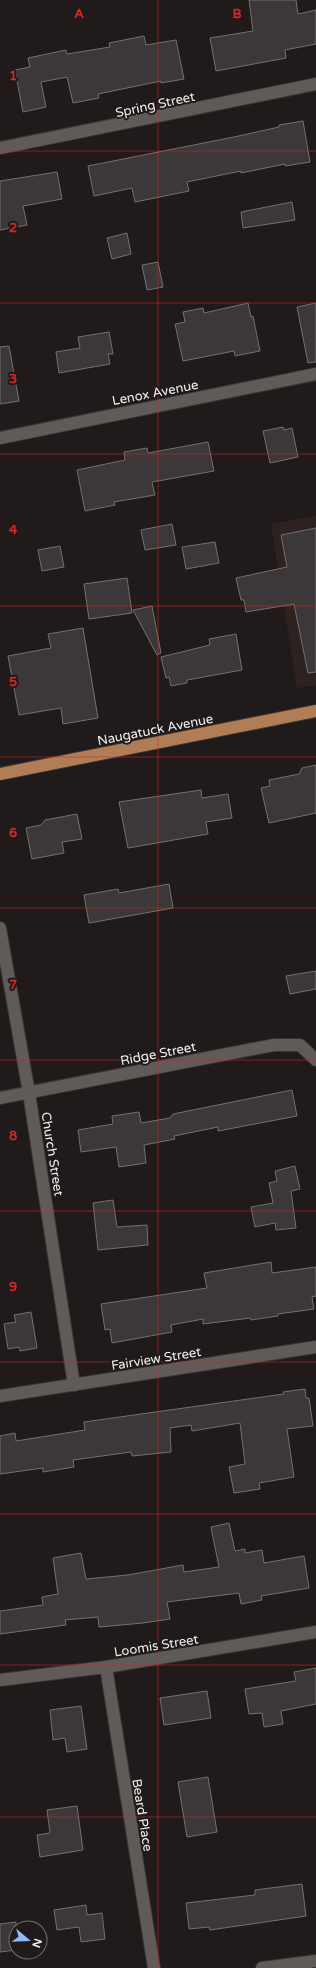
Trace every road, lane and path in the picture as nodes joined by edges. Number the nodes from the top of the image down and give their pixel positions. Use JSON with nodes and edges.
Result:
{"nodes":[{"id":1,"x":316,"y":84,"type":"edge"},
{"id":2,"x":0,"y":148,"type":"edge"},
{"id":3,"x":316,"y":374,"type":"edge"},
{"id":4,"x":0,"y":438,"type":"edge"},
{"id":5,"x":316,"y":711,"type":"edge"},
{"id":6,"x":0,"y":774,"type":"edge"},
{"id":7,"x":0,"y":928,"type":"edge"},
{"id":8,"x":316,"y":1060,"type":"edge"},
{"id":9,"x":29,"y":1093,"type":"junction"},
{"id":10,"x":0,"y":1098,"type":"edge"},
{"id":11,"x":316,"y":1347,"type":"edge"},
{"id":12,"x":74,"y":1385,"type":"junction"},
{"id":13,"x":0,"y":1396,"type":"edge"},
{"id":14,"x":316,"y":1632,"type":"edge"},
{"id":15,"x":106,"y":1667,"type":"junction"},
{"id":16,"x":0,"y":1680,"type":"edge"},
{"id":17,"x":316,"y":1961,"type":"edge"},
{"id":18,"x":154,"y":1968,"type":"edge"},
{"id":19,"x":262,"y":1968,"type":"edge"}],
"edges":[{"from":1,"to":2,"type":"street","name":"Spring Street"},
{"from":3,"to":4,"type":"street","name":"Lenox Avenue"},
{"from":5,"to":6,"type":"main road","name":"Naugatuck Avenue"},
{"from":7,"to":9,"type":"street","name":"Church Street"},
{"from":8,"to":9,"type":"street","name":"Ridge Street"},
{"from":9,"to":10,"type":"street","name":"Ridge Street"},
{"from":9,"to":12,"type":"street","name":"Church Street"},
{"from":11,"to":12,"type":"street","name":"Fairview Street"},
{"from":12,"to":13,"type":"street","name":"Fairview Street"},
{"from":14,"to":15,"type":"street","name":"Loomis Street"},
{"from":15,"to":16,"type":"street","name":"Loomis Street"},
{"from":15,"to":18,"type":"street","name":"Beard Place"},
{"from":17,"to":19,"type":"street"}]}
